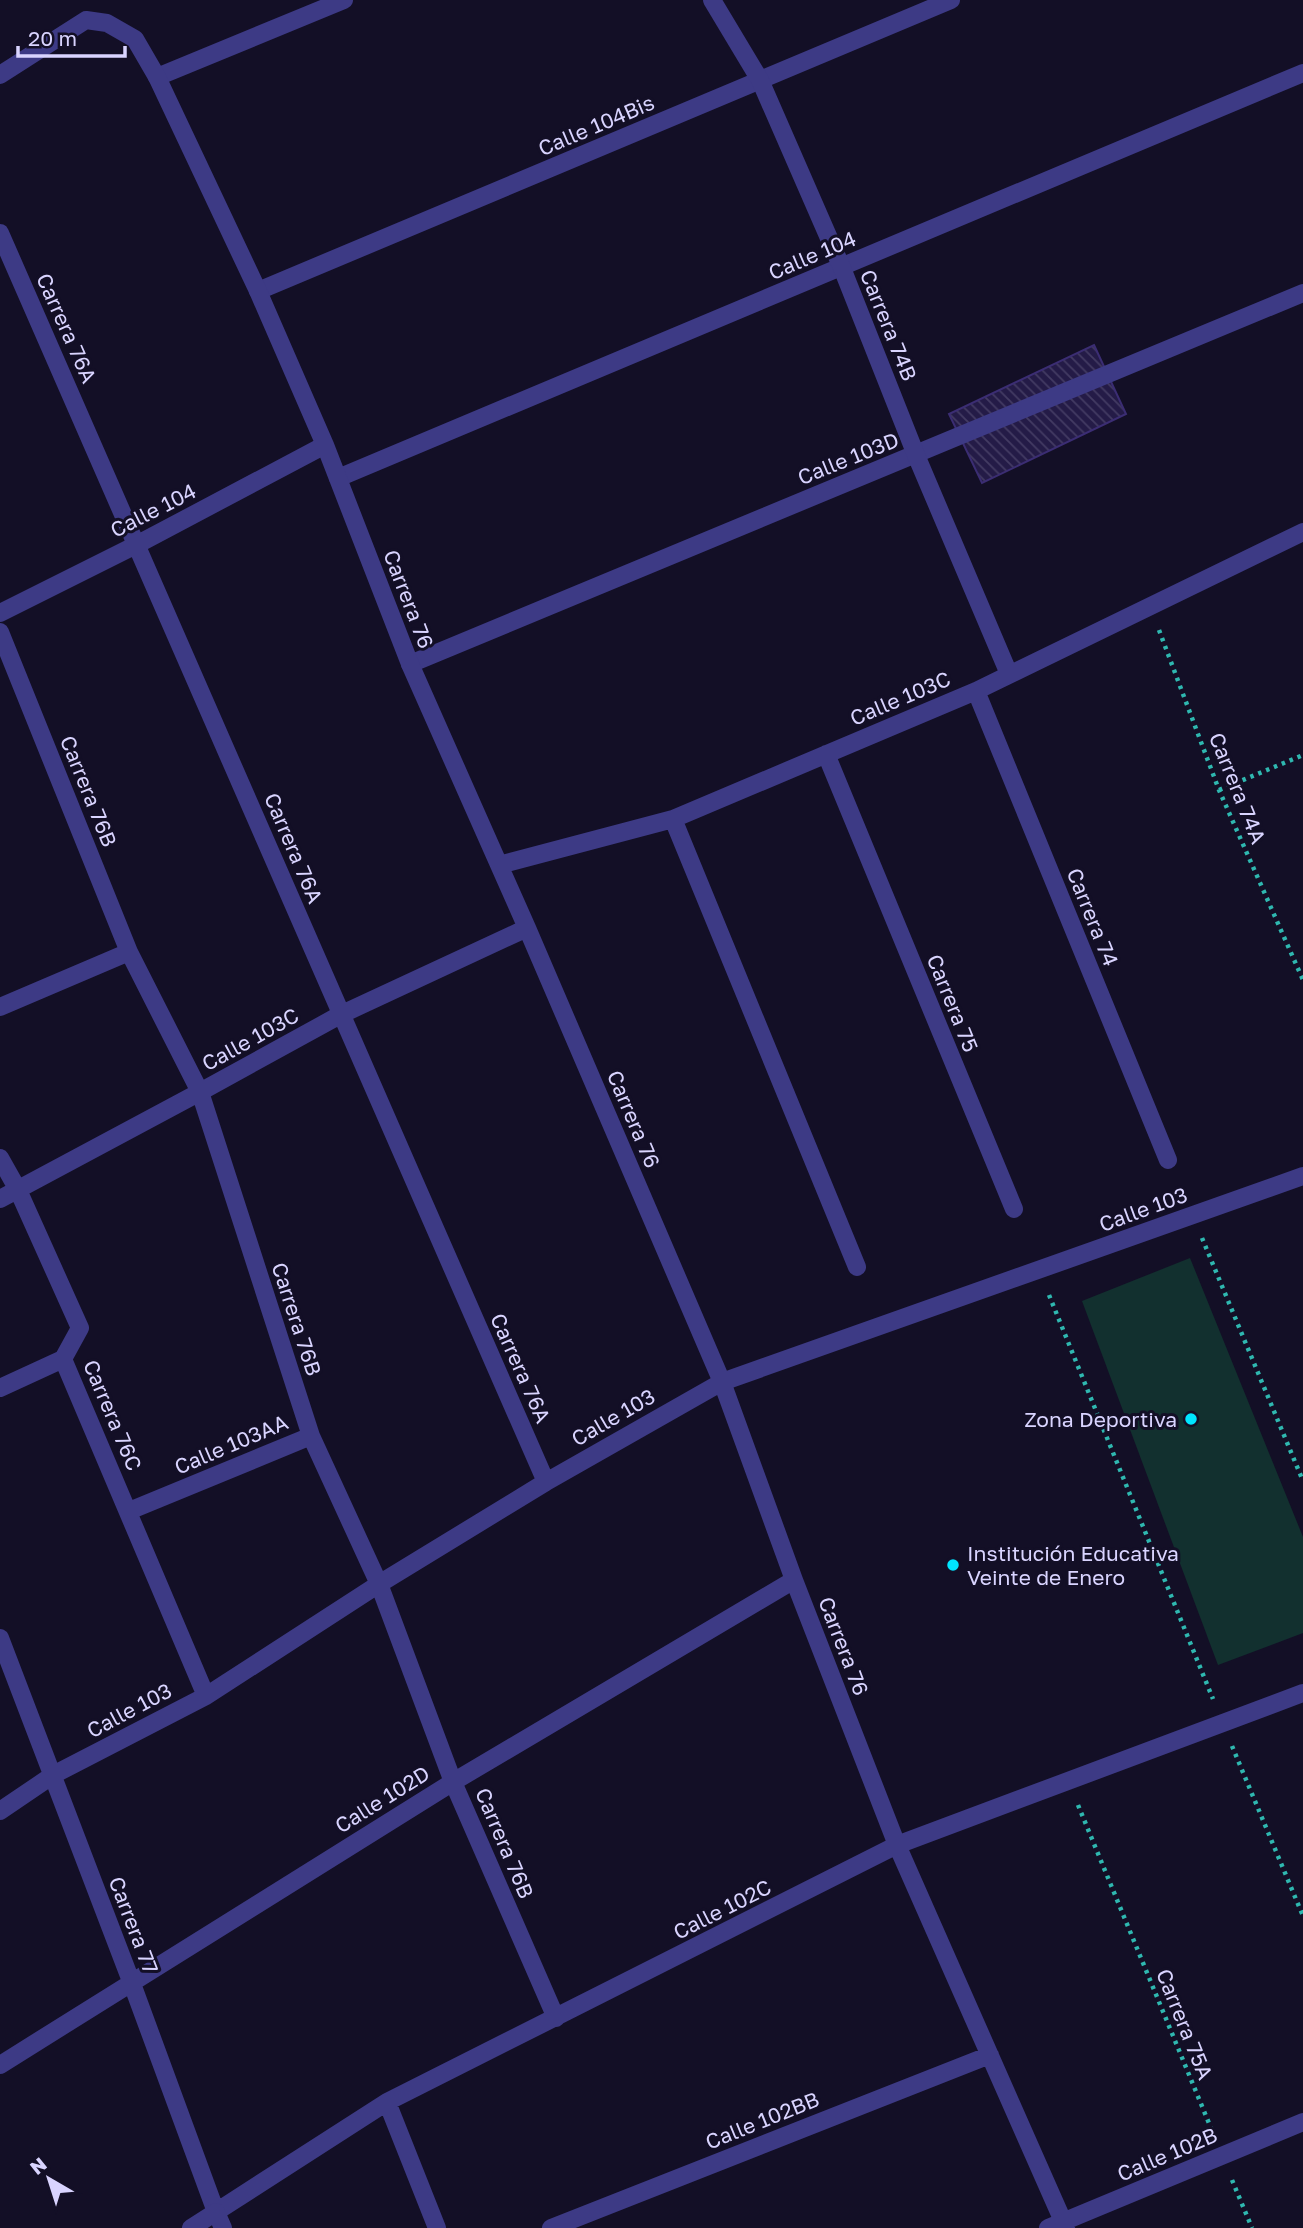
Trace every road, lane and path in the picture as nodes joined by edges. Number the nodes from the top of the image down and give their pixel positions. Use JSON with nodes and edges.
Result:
{"nodes":[{"id":1,"x":344,"y":0,"type":"edge"},
{"id":2,"x":712,"y":0,"type":"edge"},
{"id":3,"x":951,"y":0,"type":"edge"},
{"id":4,"x":1303,"y":73,"type":"edge"},
{"id":5,"x":0,"y":75,"type":"edge"},
{"id":6,"x":157,"y":77,"type":"junction"},
{"id":7,"x":760,"y":80,"type":"junction"},
{"id":8,"x":0,"y":233,"type":"edge"},
{"id":9,"x":842,"y":268,"type":"junction"},
{"id":10,"x":258,"y":291,"type":"junction"},
{"id":11,"x":1303,"y":293,"type":"edge"},
{"id":12,"x":326,"y":445,"type":"junction"},
{"id":13,"x":916,"y":455,"type":"junction"},
{"id":14,"x":338,"y":478,"type":"junction"},
{"id":15,"x":1303,"y":532,"type":"edge"},
{"id":16,"x":138,"y":544,"type":"junction"},
{"id":17,"x":1151,"y":606,"type":"junction"},
{"id":18,"x":0,"y":613,"type":"edge"},
{"id":19,"x":0,"y":632,"type":"edge"},
{"id":20,"x":410,"y":664,"type":"junction"},
{"id":21,"x":1009,"y":674,"type":"junction"},
{"id":22,"x":976,"y":691,"type":"junction"},
{"id":23,"x":826,"y":754,"type":"junction"},
{"id":24,"x":1303,"y":755,"type":"edge"},
{"id":25,"x":1219,"y":790,"type":"junction"},
{"id":26,"x":673,"y":819,"type":"junction"},
{"id":27,"x":499,"y":865,"type":"junction"},
{"id":28,"x":527,"y":928,"type":"junction"},
{"id":29,"x":129,"y":952,"type":"junction"},
{"id":30,"x":1301,"y":965,"type":"edge"},
{"id":31,"x":1303,"y":980,"type":"edge"},
{"id":32,"x":0,"y":1007,"type":"edge"},
{"id":33,"x":340,"y":1015,"type":"junction"},
{"id":34,"x":200,"y":1092,"type":"junction"},
{"id":35,"x":0,"y":1158,"type":"edge"},
{"id":36,"x":1168,"y":1160,"type":"dead end"},
{"id":37,"x":1303,"y":1176,"type":"edge"},
{"id":38,"x":18,"y":1190,"type":"junction"},
{"id":39,"x":0,"y":1199,"type":"edge"},
{"id":40,"x":1014,"y":1209,"type":"dead end"},
{"id":41,"x":1192,"y":1215,"type":"junction"},
{"id":42,"x":857,"y":1266,"type":"dead end"},
{"id":43,"x":1039,"y":1270,"type":"junction"},
{"id":44,"x":63,"y":1359,"type":"junction"},
{"id":45,"x":722,"y":1382,"type":"junction"},
{"id":46,"x":0,"y":1388,"type":"edge"},
{"id":47,"x":311,"y":1436,"type":"junction"},
{"id":48,"x":1303,"y":1481,"type":"edge"},
{"id":49,"x":546,"y":1482,"type":"junction"},
{"id":50,"x":129,"y":1511,"type":"junction"},
{"id":51,"x":794,"y":1580,"type":"junction"},
{"id":52,"x":379,"y":1584,"type":"junction"},
{"id":53,"x":0,"y":1638,"type":"edge"},
{"id":54,"x":1202,"y":1672,"type":"dead end"},
{"id":55,"x":1303,"y":1693,"type":"edge"},
{"id":56,"x":206,"y":1696,"type":"junction"},
{"id":57,"x":1242,"y":1771,"type":"dead end"},
{"id":58,"x":53,"y":1775,"type":"junction"},
{"id":59,"x":453,"y":1782,"type":"junction"},
{"id":60,"x":0,"y":1811,"type":"edge"},
{"id":61,"x":1089,"y":1831,"type":"dead end"},
{"id":62,"x":897,"y":1845,"type":"junction"},
{"id":63,"x":1303,"y":1916,"type":"edge"},
{"id":64,"x":131,"y":1981,"type":"junction"},
{"id":65,"x":556,"y":2018,"type":"junction"},
{"id":66,"x":990,"y":2055,"type":"junction"},
{"id":67,"x":0,"y":2065,"type":"edge"},
{"id":68,"x":387,"y":2102,"type":"junction"},
{"id":69,"x":1303,"y":2122,"type":"edge"},
{"id":70,"x":1222,"y":2155,"type":"junction"},
{"id":71,"x":219,"y":2220,"type":"edge"},
{"id":72,"x":1059,"y":2226,"type":"edge"},
{"id":73,"x":191,"y":2228,"type":"edge"},
{"id":74,"x":437,"y":2228,"type":"edge"},
{"id":75,"x":551,"y":2228,"type":"edge"},
{"id":76,"x":1252,"y":2228,"type":"edge"}],
"edges":[{"from":1,"to":6,"type":"street"},
{"from":2,"to":7,"type":"street","name":"Carrera 74B"},
{"from":3,"to":7,"type":"street","name":"Calle 104Bis"},
{"from":4,"to":9,"type":"street","name":"Calle 104"},
{"from":5,"to":6,"type":"street","name":"Carrera 76"},
{"from":6,"to":10,"type":"street","name":"Carrera 76"},
{"from":7,"to":9,"type":"street","name":"Carrera 74B"},
{"from":7,"to":10,"type":"street","name":"Calle 104Bis"},
{"from":8,"to":16,"type":"street","name":"Carrera 76A"},
{"from":9,"to":13,"type":"street","name":"Carrera 74B"},
{"from":9,"to":14,"type":"street","name":"Calle 104"},
{"from":10,"to":12,"type":"street","name":"Carrera 76"},
{"from":11,"to":13,"type":"street","name":"Calle 103D"},
{"from":12,"to":14,"type":"street","name":"Carrera 76"},
{"from":12,"to":16,"type":"street","name":"Calle 104"},
{"from":13,"to":20,"type":"street","name":"Calle 103D"},
{"from":13,"to":21,"type":"street","name":"Carrera 74B"},
{"from":14,"to":20,"type":"street","name":"Carrera 76"},
{"from":15,"to":17,"type":"street","name":"Calle 103C"},
{"from":16,"to":18,"type":"street","name":"Calle 104"},
{"from":16,"to":33,"type":"street","name":"Carrera 76A"},
{"from":17,"to":21,"type":"street","name":"Calle 103C"},
{"from":17,"to":25,"type":"path","name":"Carrera 74A"},
{"from":19,"to":29,"type":"street","name":"Carrera 76B"},
{"from":20,"to":27,"type":"street","name":"Carrera 76"},
{"from":21,"to":22,"type":"street","name":"Calle 103C"},
{"from":22,"to":23,"type":"street","name":"Calle 103C"},
{"from":22,"to":36,"type":"street","name":"Carrera 74"},
{"from":23,"to":26,"type":"street","name":"Calle 103C"},
{"from":23,"to":40,"type":"street","name":"Carrera 75"},
{"from":24,"to":25,"type":"path"},
{"from":25,"to":30,"type":"path","name":"Carrera 74A"},
{"from":26,"to":27,"type":"street","name":"Calle 103C"},
{"from":26,"to":42,"type":"street"},
{"from":27,"to":28,"type":"street","name":"Carrera 76"},
{"from":28,"to":33,"type":"street","name":"Calle 103C"},
{"from":28,"to":45,"type":"street","name":"Carrera 76"},
{"from":29,"to":32,"type":"street"},
{"from":29,"to":34,"type":"street","name":"Carrera 76B"},
{"from":30,"to":31,"type":"path","name":"Carrera 74A"},
{"from":33,"to":34,"type":"street","name":"Calle 103C"},
{"from":33,"to":49,"type":"street","name":"Carrera 76A"},
{"from":34,"to":38,"type":"street","name":"Calle 103C"},
{"from":34,"to":47,"type":"street","name":"Carrera 76B"},
{"from":35,"to":38,"type":"street","name":"Carrera 76C"},
{"from":37,"to":41,"type":"street","name":"Calle 103"},
{"from":38,"to":39,"type":"street","name":"Calle 103C"},
{"from":38,"to":44,"type":"street","name":"Carrera 76C"},
{"from":41,"to":43,"type":"street","name":"Calle 103"},
{"from":41,"to":48,"type":"path"},
{"from":43,"to":45,"type":"street","name":"Calle 103"},
{"from":43,"to":54,"type":"path"},
{"from":44,"to":46,"type":"street"},
{"from":44,"to":50,"type":"street","name":"Carrera 76C"},
{"from":45,"to":49,"type":"street","name":"Calle 103"},
{"from":45,"to":51,"type":"street","name":"Carrera 76"},
{"from":47,"to":50,"type":"street","name":"Calle 103AA"},
{"from":47,"to":52,"type":"street","name":"Carrera 76B"},
{"from":49,"to":52,"type":"street","name":"Calle 103"},
{"from":50,"to":56,"type":"street","name":"Carrera 76C"},
{"from":51,"to":59,"type":"street","name":"Calle 102D"},
{"from":51,"to":62,"type":"street","name":"Carrera 76"},
{"from":52,"to":56,"type":"street","name":"Calle 103"},
{"from":52,"to":59,"type":"street","name":"Carrera 76B"},
{"from":53,"to":58,"type":"street","name":"Carrera 77"},
{"from":55,"to":62,"type":"street","name":"Calle 102C"},
{"from":56,"to":58,"type":"street","name":"Calle 103"},
{"from":57,"to":63,"type":"path"},
{"from":58,"to":60,"type":"street","name":"Calle 103"},
{"from":58,"to":64,"type":"street","name":"Carrera 77"},
{"from":59,"to":64,"type":"street","name":"Calle 102D"},
{"from":59,"to":65,"type":"street","name":"Carrera 76B"},
{"from":61,"to":70,"type":"path","name":"Carrera 75A"},
{"from":62,"to":65,"type":"street","name":"Calle 102C"},
{"from":62,"to":66,"type":"street","name":"Carrera 76"},
{"from":64,"to":67,"type":"street","name":"Calle 102D"},
{"from":64,"to":71,"type":"street","name":"Carrera 77"},
{"from":65,"to":68,"type":"street","name":"Calle 102C"},
{"from":66,"to":72,"type":"street","name":"Carrera 76"},
{"from":66,"to":75,"type":"street","name":"Calle 102BB"},
{"from":68,"to":71,"type":"street","name":"Calle 102C"},
{"from":68,"to":74,"type":"street"},
{"from":69,"to":70,"type":"street","name":"Calle 102B"},
{"from":70,"to":72,"type":"street","name":"Calle 102B"},
{"from":70,"to":76,"type":"path","name":"Carrera 75A"},
{"from":71,"to":73,"type":"street","name":"Calle 102C"}]}
